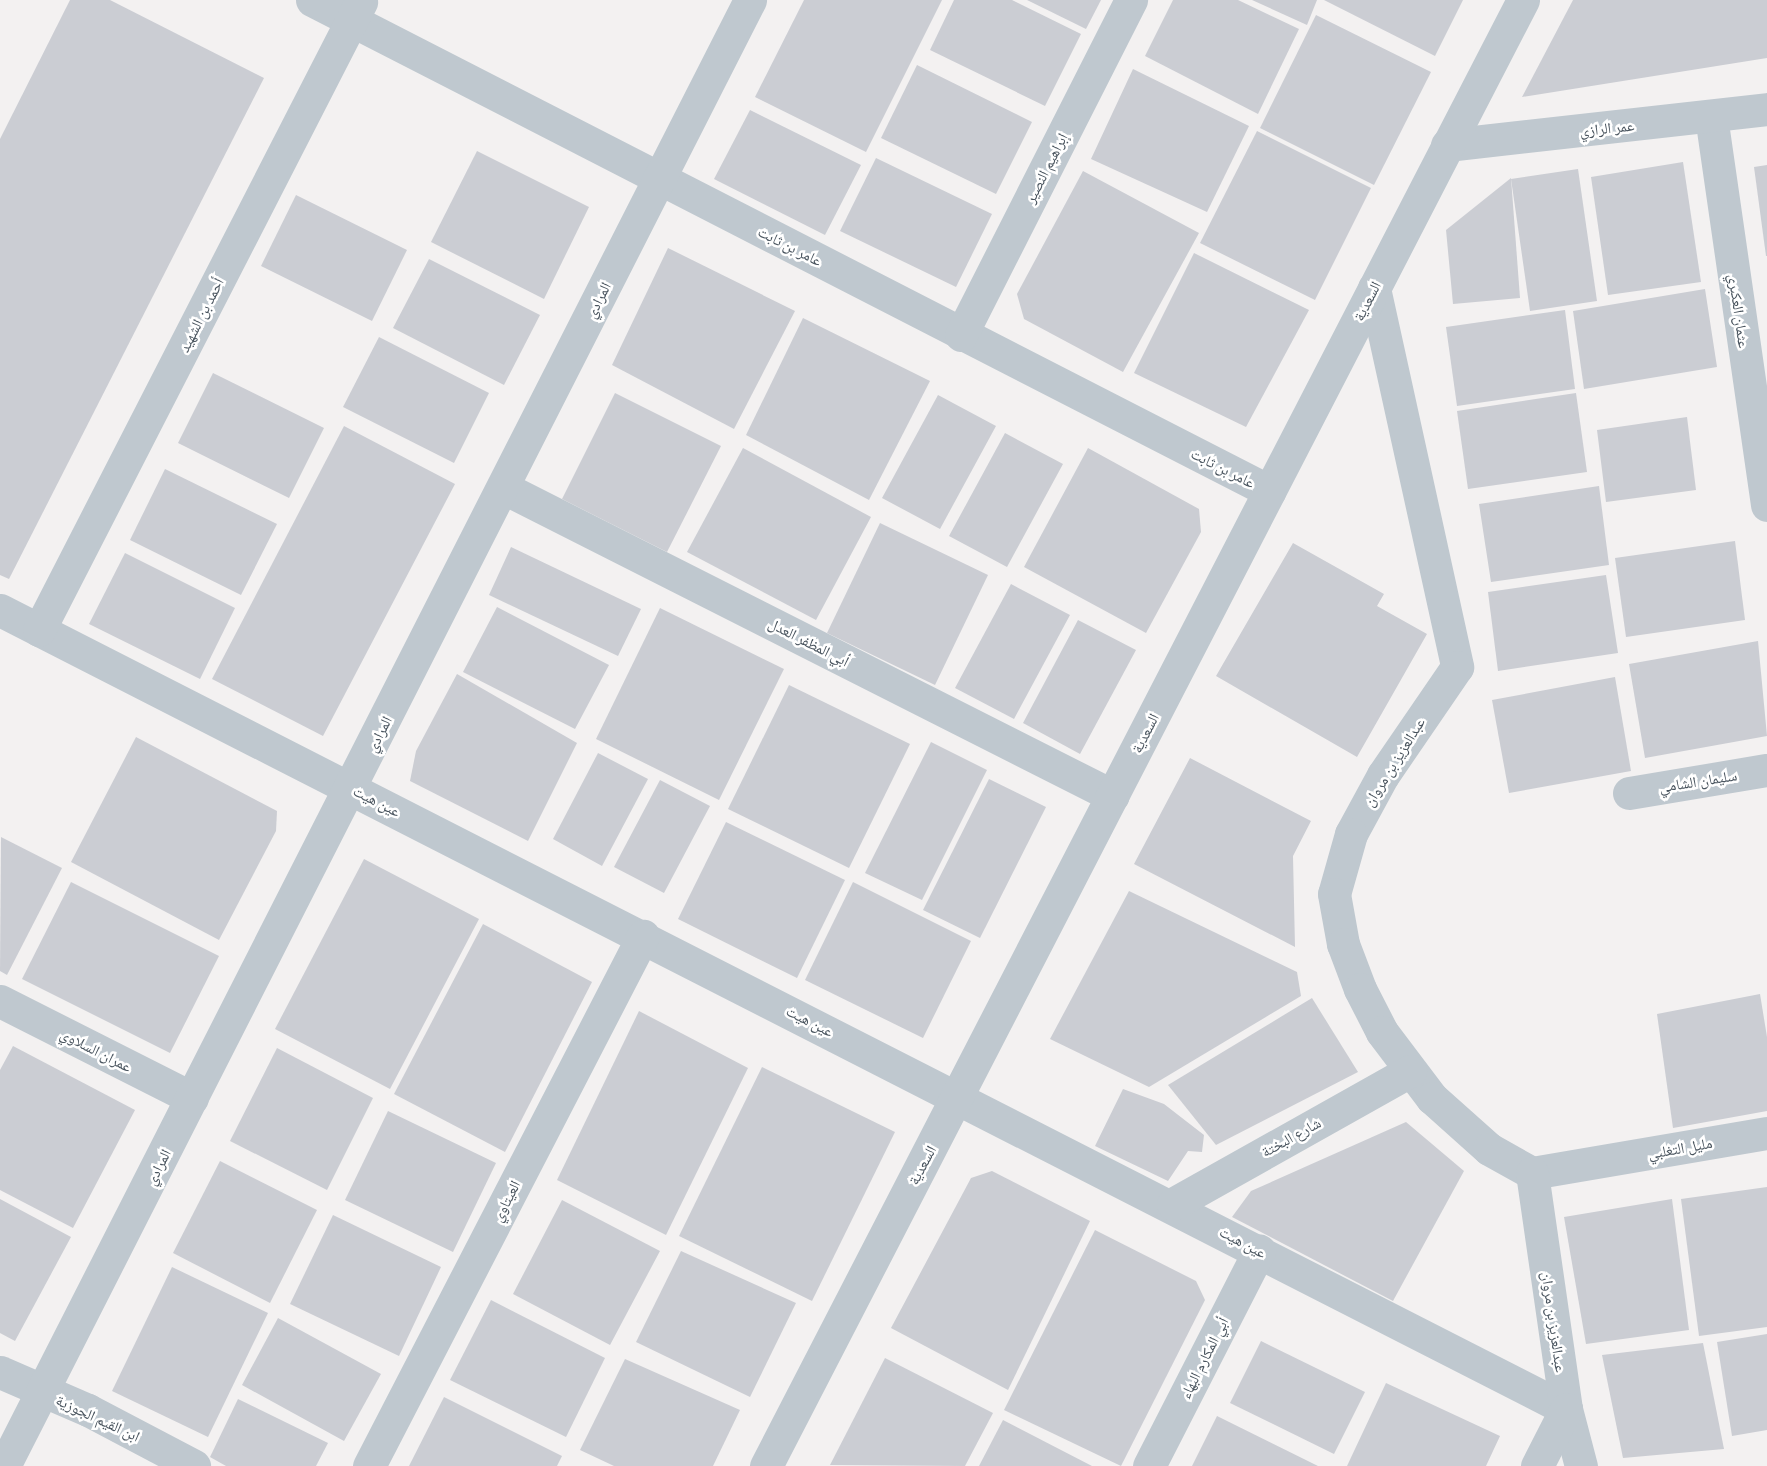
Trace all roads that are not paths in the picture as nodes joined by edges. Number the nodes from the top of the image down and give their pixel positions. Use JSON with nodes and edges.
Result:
{"nodes":[{"id":1,"x":312,"y":0,"type":"edge"},
{"id":2,"x":750,"y":0,"type":"edge"},
{"id":3,"x":1131,"y":0,"type":"edge"},
{"id":4,"x":1523,"y":0,"type":"edge"},
{"id":5,"x":357,"y":10,"type":"edge"},
{"id":6,"x":1767,"y":109,"type":"edge"},
{"id":7,"x":1712,"y":116,"type":"junction"},
{"id":8,"x":1448,"y":145,"type":"junction"},
{"id":9,"x":659,"y":179,"type":"junction"},
{"id":10,"x":1374,"y":288,"type":"junction"},
{"id":11,"x":961,"y":335,"type":"junction"},
{"id":12,"x":504,"y":488,"type":"junction"},
{"id":13,"x":1269,"y":491,"type":"junction"},
{"id":14,"x":1767,"y":505,"type":"edge"},
{"id":15,"x":0,"y":610,"type":"edge"},
{"id":16,"x":39,"y":630,"type":"junction"},
{"id":17,"x":1767,"y":770,"type":"edge"},
{"id":18,"x":352,"y":789,"type":"junction"},
{"id":19,"x":1629,"y":793,"type":"dead end"},
{"id":20,"x":1113,"y":796,"type":"junction"},
{"id":21,"x":643,"y":936,"type":"junction"},
{"id":22,"x":0,"y":1001,"type":"edge"},
{"id":23,"x":1410,"y":1071,"type":"junction"},
{"id":24,"x":959,"y":1096,"type":"junction"},
{"id":25,"x":192,"y":1098,"type":"junction"},
{"id":26,"x":1767,"y":1133,"type":"edge"},
{"id":27,"x":1532,"y":1173,"type":"junction"},
{"id":28,"x":1173,"y":1204,"type":"junction"},
{"id":29,"x":1259,"y":1251,"type":"junction"},
{"id":30,"x":0,"y":1372,"type":"edge"},
{"id":31,"x":43,"y":1392,"type":"junction"},
{"id":32,"x":1566,"y":1409,"type":"junction"},
{"id":33,"x":4,"y":1466,"type":"edge"},
{"id":34,"x":194,"y":1466,"type":"edge"},
{"id":35,"x":369,"y":1466,"type":"edge"},
{"id":36,"x":766,"y":1466,"type":"edge"},
{"id":37,"x":1149,"y":1466,"type":"edge"},
{"id":38,"x":1537,"y":1466,"type":"edge"},
{"id":39,"x":1581,"y":1466,"type":"edge"}],
"edges":[{"from":1,"to":5,"type":"street","name":"عامر بن ثابت"},
{"from":2,"to":9,"type":"street","name":"المرادي"},
{"from":3,"to":11,"type":"street","name":"إبراهيم النصير"},
{"from":4,"to":8,"type":"street","name":"السعدية"},
{"from":5,"to":9,"type":"street","name":"عامر بن ثابت"},
{"from":5,"to":16,"type":"street","name":"أحمد بن الشهيد"},
{"from":6,"to":7,"type":"street","name":"عمر الرازي"},
{"from":7,"to":8,"type":"street","name":"عمر الرازي"},
{"from":7,"to":14,"type":"street","name":"عثمان العكبري"},
{"from":8,"to":10,"type":"street","name":"السعدية"},
{"from":9,"to":11,"type":"street","name":"عامر بن ثابت"},
{"from":9,"to":12,"type":"street","name":"المرادي"},
{"from":10,"to":13,"type":"street","name":"السعدية"},
{"from":10,"to":23,"type":"street","name":"عبدالعزيز بن مروان"},
{"from":11,"to":13,"type":"street","name":"عامر بن ثابت"},
{"from":12,"to":18,"type":"street","name":"المرادي"},
{"from":12,"to":20,"type":"street","name":"أبي المظفر العدل"},
{"from":13,"to":20,"type":"street","name":"السعدية"},
{"from":15,"to":16,"type":"street","name":"عين هيت"},
{"from":16,"to":18,"type":"street","name":"عين هيت"},
{"from":17,"to":19,"type":"street","name":"سليمان الشامي"},
{"from":18,"to":21,"type":"street","name":"عين هيت"},
{"from":18,"to":25,"type":"street","name":"المرادي"},
{"from":20,"to":24,"type":"street","name":"السعدية"},
{"from":21,"to":24,"type":"street","name":"عين هيت"},
{"from":21,"to":35,"type":"street","name":"العيتاوي"},
{"from":22,"to":25,"type":"street","name":"عمران السلاوي"},
{"from":23,"to":27,"type":"street","name":"عبدالعزيز بن مروان"},
{"from":23,"to":28,"type":"street","name":"شارع البختة"},
{"from":24,"to":28,"type":"street","name":"عين هيت"},
{"from":24,"to":36,"type":"street","name":"السعدية"},
{"from":25,"to":31,"type":"street","name":"المرادي"},
{"from":26,"to":27,"type":"street","name":"مليل التغلبي"},
{"from":27,"to":32,"type":"street","name":"عبدالعزيز بن مروان"},
{"from":28,"to":29,"type":"street","name":"عين هيت"},
{"from":29,"to":32,"type":"street","name":"عين هيت"},
{"from":29,"to":37,"type":"street","name":"أبي المكارم البهاء"},
{"from":30,"to":31,"type":"street","name":"ابن القيم الجوزية"},
{"from":31,"to":33,"type":"street","name":"المرادي"},
{"from":31,"to":34,"type":"street","name":"ابن القيم الجوزية"},
{"from":32,"to":38,"type":"street"},
{"from":32,"to":39,"type":"street"}]}
